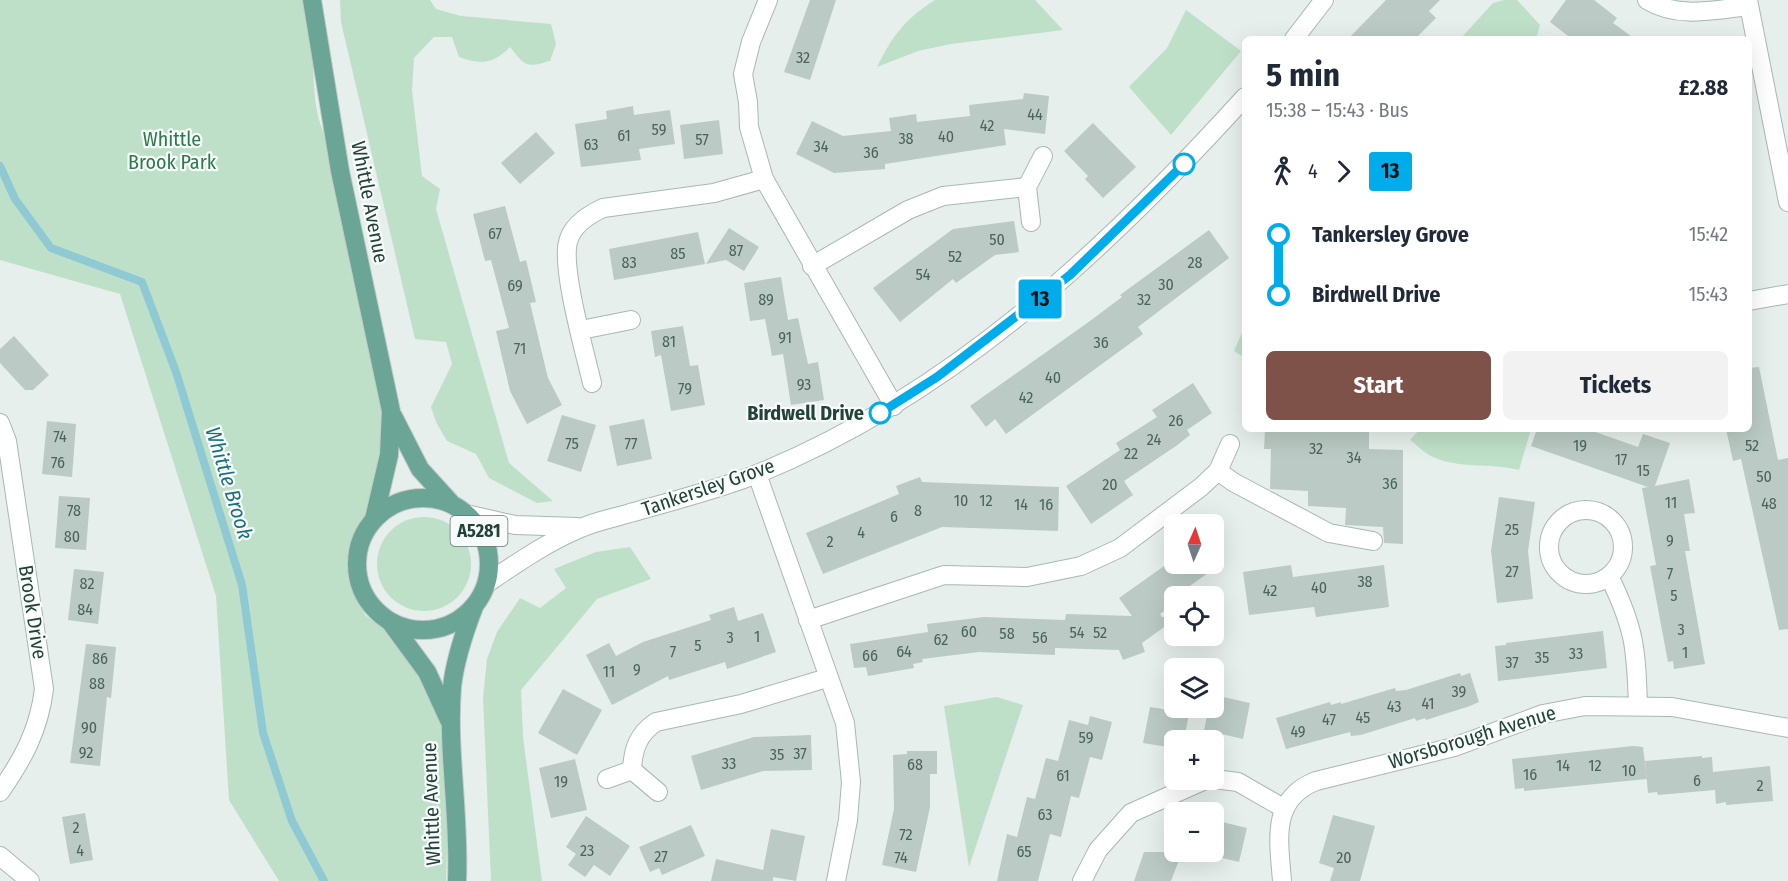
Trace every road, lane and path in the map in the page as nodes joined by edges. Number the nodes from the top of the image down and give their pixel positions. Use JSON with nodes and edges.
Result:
{"nodes":[{"id":1,"x":312,"y":0,"type":"edge"},
{"id":2,"x":768,"y":0,"type":"edge"},
{"id":3,"x":1324,"y":0,"type":"edge"},
{"id":4,"x":1647,"y":0,"type":"edge"},
{"id":5,"x":1748,"y":3,"type":"edge"},
{"id":6,"x":1296,"y":36,"type":"edge"},
{"id":7,"x":1242,"y":101,"type":"edge"},
{"id":8,"x":1043,"y":156,"type":"dead end"},
{"id":9,"x":765,"y":179,"type":"junction"},
{"id":10,"x":1027,"y":187,"type":"junction"},
{"id":11,"x":1788,"y":202,"type":"edge"},
{"id":12,"x":1031,"y":222,"type":"dead end"},
{"id":13,"x":812,"y":266,"type":"junction"},
{"id":14,"x":1788,"y":294,"type":"edge"},
{"id":15,"x":1752,"y":300,"type":"edge"},
{"id":16,"x":631,"y":320,"type":"dead end"},
{"id":17,"x":581,"y":330,"type":"junction"},
{"id":18,"x":592,"y":383,"type":"dead end"},
{"id":19,"x":894,"y":406,"type":"junction"},
{"id":20,"x":391,"y":411,"type":"junction"},
{"id":21,"x":0,"y":423,"type":"edge"},
{"id":22,"x":1230,"y":444,"type":"dead end"},
{"id":23,"x":1218,"y":471,"type":"junction"},
{"id":24,"x":757,"y":474,"type":"junction"},
{"id":25,"x":460,"y":510,"type":"junction"},
{"id":26,"x":374,"y":519,"type":"junction"},
{"id":27,"x":583,"y":527,"type":"junction"},
{"id":28,"x":1373,"y":541,"type":"dead end"},
{"id":29,"x":1609,"y":576,"type":"junction"},
{"id":30,"x":486,"y":584,"type":"junction"},
{"id":31,"x":474,"y":605,"type":"junction"},
{"id":32,"x":808,"y":620,"type":"junction"},
{"id":33,"x":390,"y":622,"type":"junction"},
{"id":34,"x":827,"y":678,"type":"junction"},
{"id":35,"x":1638,"y":705,"type":"junction"},
{"id":36,"x":450,"y":724,"type":"junction"},
{"id":37,"x":1788,"y":728,"type":"edge"},
{"id":38,"x":632,"y":770,"type":"junction"},
{"id":39,"x":607,"y":779,"type":"dead end"},
{"id":40,"x":1224,"y":780,"type":"edge"},
{"id":41,"x":1183,"y":790,"type":"edge"},
{"id":42,"x":0,"y":792,"type":"edge"},
{"id":43,"x":658,"y":792,"type":"dead end"},
{"id":44,"x":1284,"y":809,"type":"junction"},
{"id":45,"x":0,"y":856,"type":"edge"},
{"id":46,"x":30,"y":881,"type":"edge"},
{"id":47,"x":457,"y":881,"type":"edge"},
{"id":48,"x":836,"y":881,"type":"edge"},
{"id":49,"x":1082,"y":881,"type":"edge"},
{"id":50,"x":1282,"y":881,"type":"edge"}],
"edges":[{"from":1,"to":20,"type":"main road","name":"Whittle Avenue","number":"A5281"},
{"from":2,"to":9,"type":"street"},
{"from":3,"to":6,"type":"street"},
{"from":4,"to":5,"type":"street"},
{"from":5,"to":11,"type":"street"},
{"from":7,"to":19,"type":"street","name":"Tankersley Grove"},
{"from":8,"to":10,"type":"street"},
{"from":9,"to":13,"type":"street"},
{"from":9,"to":17,"type":"street"},
{"from":10,"to":12,"type":"street"},
{"from":10,"to":13,"type":"street"},
{"from":13,"to":19,"type":"street"},
{"from":14,"to":15,"type":"street"},
{"from":16,"to":17,"type":"street"},
{"from":17,"to":18,"type":"street"},
{"from":19,"to":24,"type":"street","name":"Tankersley Grove"},
{"from":20,"to":25,"type":"main road","name":"Whittle Avenue","number":"A5281"},
{"from":20,"to":26,"type":"main road","name":"Whittle Avenue","number":"A5281"},
{"from":21,"to":42,"type":"street","name":"Brook Drive"},
{"from":22,"to":23,"type":"street"},
{"from":23,"to":28,"type":"street"},
{"from":23,"to":32,"type":"street"},
{"from":24,"to":27,"type":"street","name":"Tankersley Grove"},
{"from":24,"to":32,"type":"street"},
{"from":25,"to":26,"type":"main road","number":"A5281"},
{"from":25,"to":27,"type":"street","name":"Tankersley Grove"},
{"from":25,"to":30,"type":"main road","number":"A5281"},
{"from":26,"to":33,"type":"main road","number":"A5281"},
{"from":27,"to":30,"type":"street","name":"Tankersley Grove"},
{"from":29,"to":29,"type":"street"},
{"from":29,"to":35,"type":"street"},
{"from":30,"to":31,"type":"main road","number":"A5281"},
{"from":31,"to":33,"type":"main road","number":"A5281"},
{"from":31,"to":36,"type":"main road","name":"Whittle Avenue","number":"A5281"},
{"from":32,"to":34,"type":"street"},
{"from":33,"to":36,"type":"main road","name":"Whittle Avenue","number":"A5281"},
{"from":34,"to":38,"type":"street"},
{"from":34,"to":48,"type":"street"},
{"from":35,"to":37,"type":"street","name":"Worsborough Avenue"},
{"from":35,"to":44,"type":"street","name":"Worsborough Avenue"},
{"from":36,"to":47,"type":"main road","name":"Whittle Avenue","number":"A5281"},
{"from":38,"to":39,"type":"street"},
{"from":38,"to":43,"type":"street"},
{"from":40,"to":44,"type":"street"},
{"from":41,"to":49,"type":"street"},
{"from":44,"to":50,"type":"street"},
{"from":45,"to":46,"type":"street"}]}
